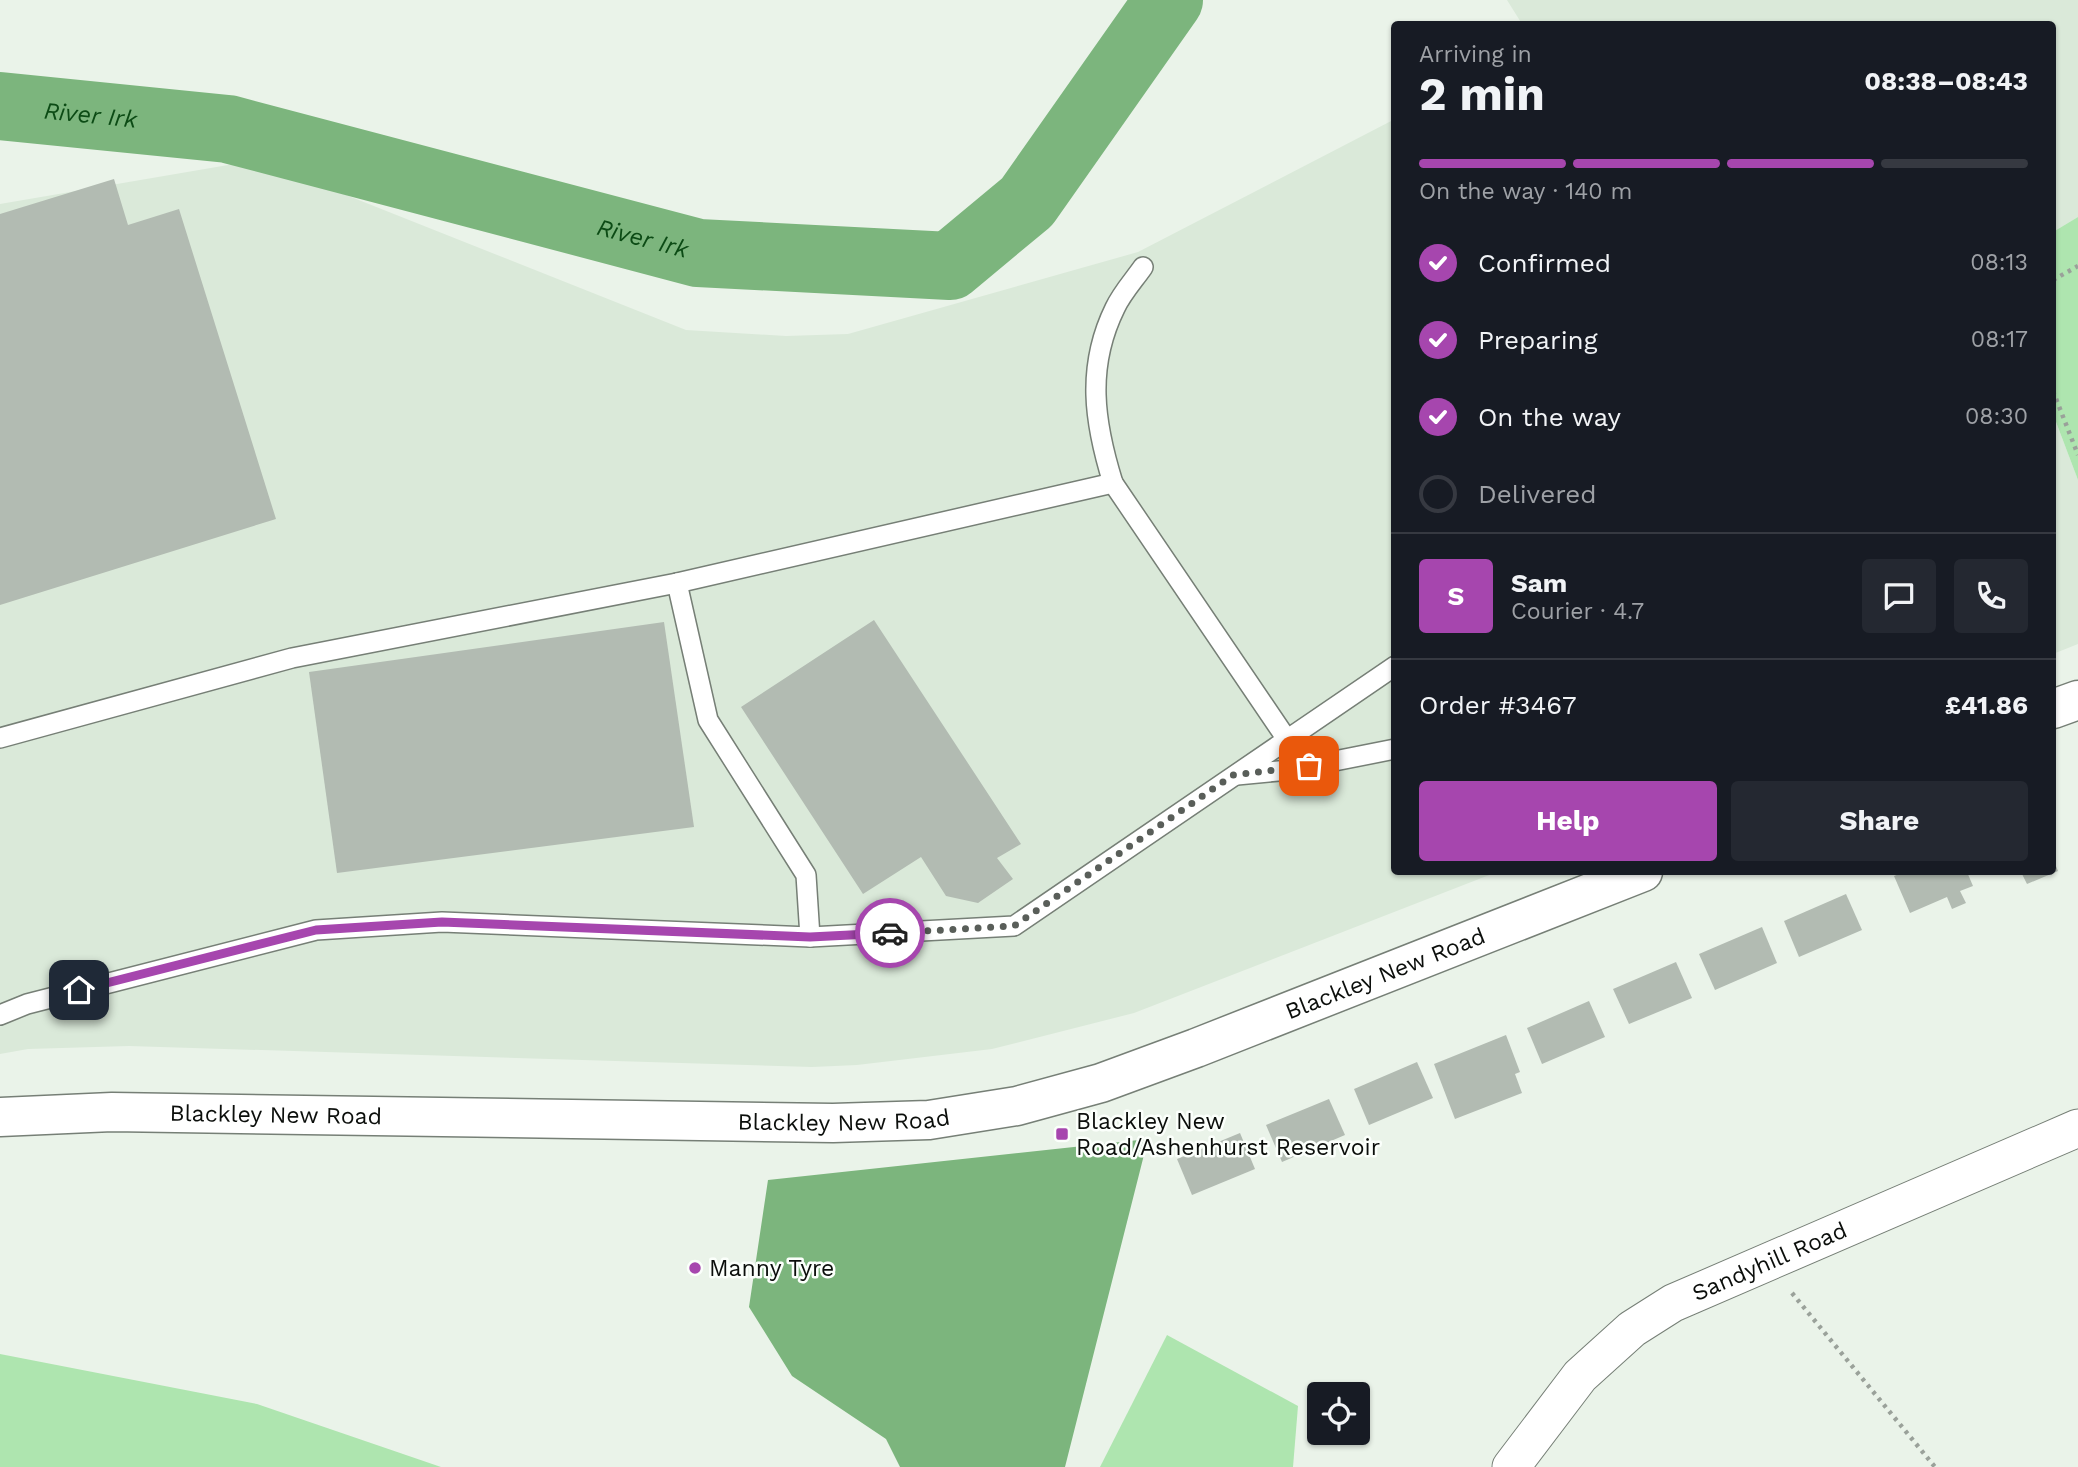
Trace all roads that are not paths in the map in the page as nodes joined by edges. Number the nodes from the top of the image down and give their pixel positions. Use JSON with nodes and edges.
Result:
{"nodes":[{"id":1,"x":1143,"y":267,"type":"dead end"},
{"id":2,"x":1113,"y":483,"type":"junction"},
{"id":3,"x":677,"y":583,"type":"junction"},
{"id":4,"x":1391,"y":669,"type":"edge"},
{"id":5,"x":2078,"y":699,"type":"edge"},
{"id":6,"x":2056,"y":708,"type":"edge"},
{"id":7,"x":0,"y":738,"type":"edge"},
{"id":8,"x":1286,"y":738,"type":"junction"},
{"id":9,"x":1391,"y":750,"type":"edge"},
{"id":10,"x":1233,"y":775,"type":"junction"},
{"id":11,"x":1635,"y":875,"type":"edge"},
{"id":12,"x":810,"y":937,"type":"junction"},
{"id":13,"x":0,"y":1014,"type":"edge"},
{"id":14,"x":0,"y":1117,"type":"edge"},
{"id":15,"x":2078,"y":1128,"type":"edge"},
{"id":16,"x":1511,"y":1467,"type":"edge"}],
"edges":[{"from":1,"to":2,"type":"lane"},
{"from":2,"to":3,"type":"lane"},
{"from":2,"to":8,"type":"lane"},
{"from":3,"to":7,"type":"lane"},
{"from":3,"to":12,"type":"lane"},
{"from":4,"to":8,"type":"lane"},
{"from":5,"to":6,"type":"street"},
{"from":8,"to":10,"type":"lane"},
{"from":9,"to":10,"type":"lane"},
{"from":10,"to":12,"type":"lane"},
{"from":11,"to":14,"type":"street","name":"Blackley New Road"},
{"from":12,"to":13,"type":"lane"},
{"from":15,"to":16,"type":"street","name":"Sandyhill Road"}]}
